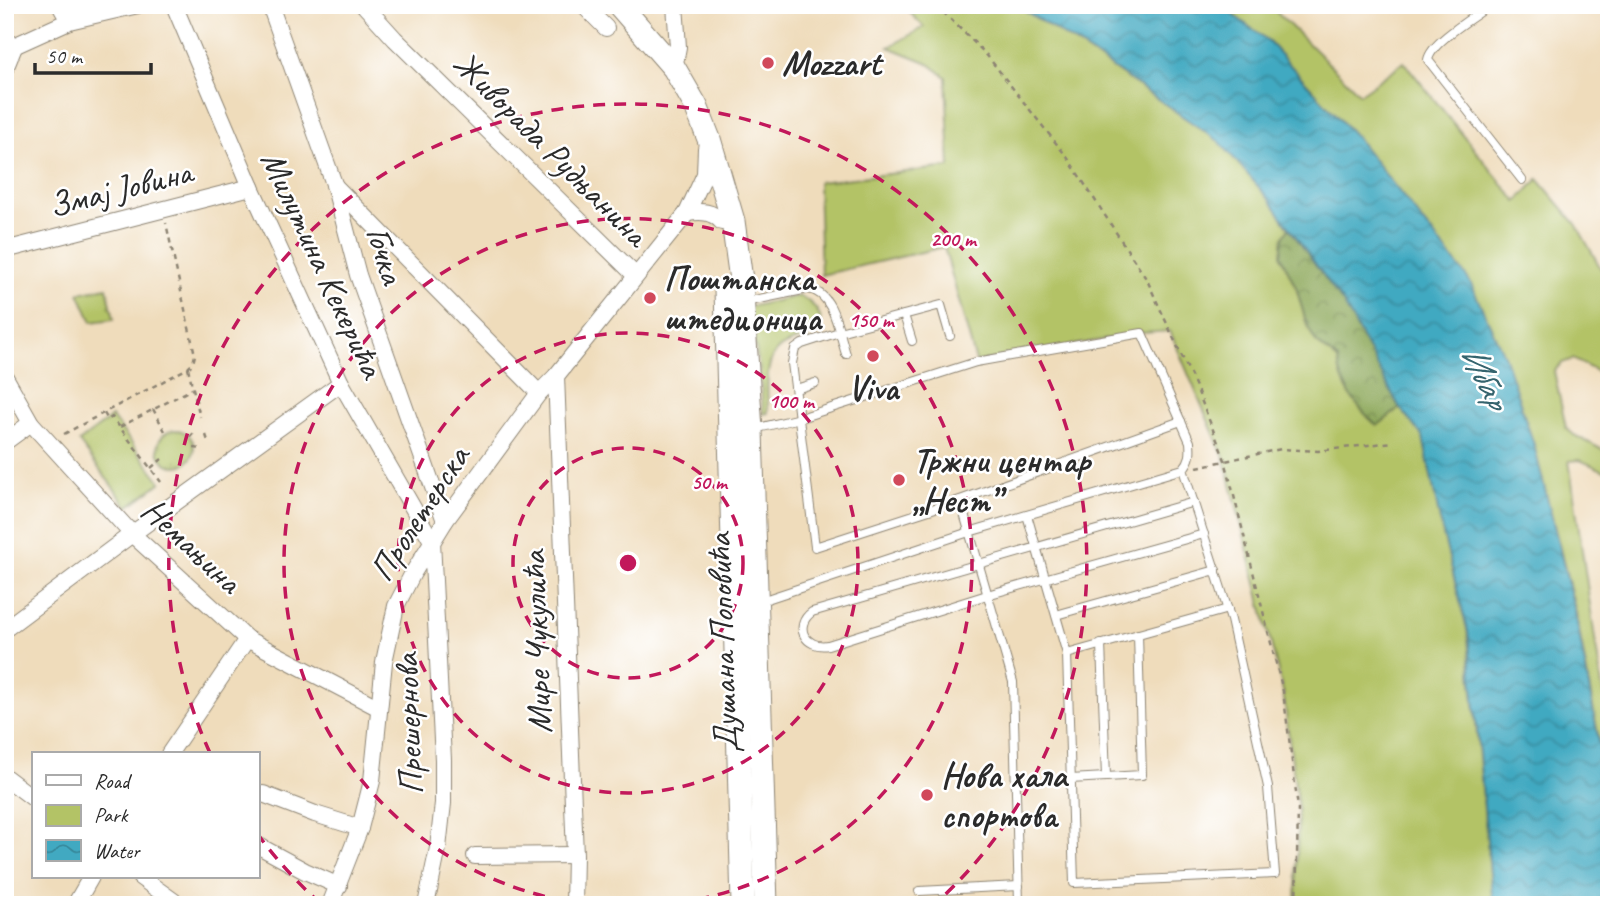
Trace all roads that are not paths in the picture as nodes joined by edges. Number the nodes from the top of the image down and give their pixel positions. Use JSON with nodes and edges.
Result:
{"nodes":[{"id":1,"x":60,"y":5,"type":"edge"},
{"id":2,"x":138,"y":5,"type":"edge"},
{"id":3,"x":174,"y":5,"type":"edge"},
{"id":4,"x":270,"y":5,"type":"edge"},
{"id":5,"x":364,"y":5,"type":"edge"},
{"id":6,"x":583,"y":5,"type":"edge"},
{"id":7,"x":619,"y":5,"type":"edge"},
{"id":8,"x":675,"y":5,"type":"edge"},
{"id":9,"x":1490,"y":5,"type":"edge"},
{"id":10,"x":69,"y":21,"type":"junction"},
{"id":11,"x":606,"y":28,"type":"dead end"},
{"id":12,"x":10,"y":48,"type":"edge"},
{"id":13,"x":674,"y":68,"type":"junction"},
{"id":14,"x":5,"y":69,"type":"edge"},
{"id":15,"x":706,"y":132,"type":"junction"},
{"id":16,"x":719,"y":171,"type":"junction"},
{"id":17,"x":1522,"y":180,"type":"dead end"},
{"id":18,"x":334,"y":184,"type":"junction"},
{"id":19,"x":251,"y":187,"type":"junction"},
{"id":20,"x":687,"y":213,"type":"junction"},
{"id":21,"x":722,"y":222,"type":"junction"},
{"id":22,"x":5,"y":250,"type":"edge"},
{"id":23,"x":635,"y":275,"type":"junction"},
{"id":24,"x":742,"y":303,"type":"junction"},
{"id":25,"x":904,"y":315,"type":"junction"},
{"id":26,"x":839,"y":332,"type":"junction"},
{"id":27,"x":950,"y":336,"type":"dead end"},
{"id":28,"x":912,"y":341,"type":"dead end"},
{"id":29,"x":846,"y":354,"type":"dead end"},
{"id":30,"x":556,"y":376,"type":"junction"},
{"id":31,"x":5,"y":377,"type":"edge"},
{"id":32,"x":341,"y":383,"type":"junction"},
{"id":33,"x":815,"y":383,"type":"dead end"},
{"id":34,"x":796,"y":389,"type":"junction"},
{"id":35,"x":539,"y":393,"type":"junction"},
{"id":36,"x":800,"y":418,"type":"junction"},
{"id":37,"x":1181,"y":421,"type":"junction"},
{"id":38,"x":30,"y":423,"type":"junction"},
{"id":39,"x":751,"y":430,"type":"junction"},
{"id":40,"x":5,"y":442,"type":"edge"},
{"id":41,"x":1183,"y":470,"type":"junction"},
{"id":42,"x":960,"y":500,"type":"junction"},
{"id":43,"x":1194,"y":502,"type":"junction"},
{"id":44,"x":1027,"y":514,"type":"junction"},
{"id":45,"x":445,"y":521,"type":"junction"},
{"id":46,"x":969,"y":532,"type":"junction"},
{"id":47,"x":132,"y":534,"type":"junction"},
{"id":48,"x":1204,"y":534,"type":"junction"},
{"id":49,"x":432,"y":541,"type":"junction"},
{"id":50,"x":1037,"y":547,"type":"junction"},
{"id":51,"x":978,"y":564,"type":"junction"},
{"id":52,"x":1216,"y":570,"type":"junction"},
{"id":53,"x":1046,"y":579,"type":"junction"},
{"id":54,"x":987,"y":595,"type":"junction"},
{"id":55,"x":746,"y":604,"type":"junction"},
{"id":56,"x":1228,"y":609,"type":"junction"},
{"id":57,"x":1056,"y":615,"type":"junction"},
{"id":58,"x":5,"y":629,"type":"edge"},
{"id":59,"x":1138,"y":634,"type":"junction"},
{"id":60,"x":247,"y":639,"type":"junction"},
{"id":61,"x":1101,"y":644,"type":"junction"},
{"id":62,"x":1067,"y":654,"type":"junction"},
{"id":63,"x":379,"y":708,"type":"junction"},
{"id":64,"x":170,"y":752,"type":"edge"},
{"id":65,"x":1106,"y":777,"type":"junction"},
{"id":66,"x":6,"y":779,"type":"edge"},
{"id":67,"x":1070,"y":779,"type":"junction"},
{"id":68,"x":263,"y":794,"type":"dead end"},
{"id":69,"x":32,"y":797,"type":"edge"},
{"id":70,"x":360,"y":828,"type":"junction"},
{"id":71,"x":259,"y":846,"type":"edge"},
{"id":72,"x":575,"y":855,"type":"junction"},
{"id":73,"x":475,"y":856,"type":"dead end"},
{"id":74,"x":90,"y":878,"type":"edge"},
{"id":75,"x":141,"y":878,"type":"edge"},
{"id":76,"x":339,"y":886,"type":"junction"},
{"id":77,"x":1019,"y":886,"type":"junction"},
{"id":78,"x":919,"y":891,"type":"dead end"},
{"id":79,"x":1019,"y":902,"type":"dead end"},
{"id":80,"x":75,"y":905,"type":"edge"},
{"id":81,"x":179,"y":905,"type":"edge"},
{"id":82,"x":330,"y":905,"type":"edge"},
{"id":83,"x":426,"y":905,"type":"edge"},
{"id":84,"x":574,"y":905,"type":"edge"},
{"id":85,"x":743,"y":905,"type":"edge"},
{"id":86,"x":766,"y":905,"type":"edge"}],
"edges":[{"from":1,"to":10,"type":"street"},
{"from":2,"to":10,"type":"street"},
{"from":3,"to":19,"type":"street","name":"Милутина Кекерића"},
{"from":4,"to":18,"type":"street","name":"Гочка"},
{"from":5,"to":23,"type":"street","name":"Живорада Рудњанина"},
{"from":6,"to":11,"type":"street"},
{"from":7,"to":13,"type":"main road","name":"Душана Поповића"},
{"from":8,"to":13,"type":"street"},
{"from":9,"to":17,"type":"lane"},
{"from":10,"to":12,"type":"street"},
{"from":12,"to":14,"type":"street"},
{"from":13,"to":15,"type":"main road","name":"Душана Поповића"},
{"from":15,"to":16,"type":"main road","name":"Душана Поповића"},
{"from":15,"to":20,"type":"street","name":"Пролетерска"},
{"from":16,"to":21,"type":"main road","name":"Душана Поповића"},
{"from":16,"to":24,"type":"main road","name":"Душана Поповића"},
{"from":18,"to":35,"type":"street"},
{"from":18,"to":45,"type":"street","name":"Гочка"},
{"from":19,"to":22,"type":"street","name":"Змај Јовина"},
{"from":19,"to":32,"type":"street","name":"Милутина Кекерића"},
{"from":20,"to":21,"type":"street"},
{"from":20,"to":23,"type":"street","name":"Пролетерска"},
{"from":21,"to":55,"type":"main road","name":"Душана Поповића"},
{"from":23,"to":30,"type":"street","name":"Пролетерска"},
{"from":24,"to":26,"type":"lane"},
{"from":24,"to":39,"type":"main road","name":"Душана Поповића"},
{"from":25,"to":26,"type":"lane"},
{"from":25,"to":27,"type":"lane"},
{"from":25,"to":28,"type":"lane"},
{"from":26,"to":29,"type":"lane"},
{"from":26,"to":34,"type":"lane"},
{"from":30,"to":35,"type":"street","name":"Пролетерска"},
{"from":30,"to":72,"type":"street","name":"Мире Чукулића"},
{"from":31,"to":38,"type":"street","name":"Немањина"},
{"from":32,"to":47,"type":"street"},
{"from":32,"to":49,"type":"street","name":"Милутина Кекерића"},
{"from":33,"to":34,"type":"lane"},
{"from":34,"to":36,"type":"lane"},
{"from":35,"to":45,"type":"street","name":"Пролетерска"},
{"from":36,"to":37,"type":"lane"},
{"from":36,"to":39,"type":"lane"},
{"from":36,"to":42,"type":"lane"},
{"from":37,"to":41,"type":"lane"},
{"from":37,"to":42,"type":"lane"},
{"from":38,"to":40,"type":"street"},
{"from":38,"to":47,"type":"street","name":"Немањина"},
{"from":39,"to":55,"type":"main road","name":"Душана Поповића"},
{"from":41,"to":43,"type":"lane"},
{"from":41,"to":44,"type":"lane"},
{"from":42,"to":46,"type":"lane"},
{"from":43,"to":48,"type":"lane"},
{"from":43,"to":50,"type":"lane"},
{"from":44,"to":46,"type":"lane"},
{"from":44,"to":50,"type":"lane"},
{"from":45,"to":49,"type":"street","name":"Пролетерска"},
{"from":46,"to":51,"type":"lane"},
{"from":46,"to":55,"type":"lane"},
{"from":47,"to":58,"type":"street"},
{"from":47,"to":60,"type":"street","name":"Немањина"},
{"from":48,"to":52,"type":"lane"},
{"from":48,"to":53,"type":"lane"},
{"from":49,"to":63,"type":"street","name":"Пролетерска"},
{"from":49,"to":83,"type":"street","name":"Прешернова"},
{"from":50,"to":51,"type":"lane"},
{"from":50,"to":53,"type":"lane"},
{"from":51,"to":54,"type":"lane"},
{"from":51,"to":54,"type":"lane"},
{"from":52,"to":56,"type":"lane"},
{"from":52,"to":57,"type":"lane"},
{"from":53,"to":54,"type":"lane"},
{"from":53,"to":57,"type":"lane"},
{"from":54,"to":77,"type":"lane"},
{"from":55,"to":85,"type":"main road","name":"Душана Поповића"},
{"from":55,"to":86,"type":"main road","name":"Душана Поповића"},
{"from":56,"to":59,"type":"lane"},
{"from":56,"to":67,"type":"lane"},
{"from":57,"to":62,"type":"lane"},
{"from":59,"to":61,"type":"lane"},
{"from":59,"to":65,"type":"lane"},
{"from":60,"to":63,"type":"street","name":"Немањина"},
{"from":60,"to":64,"type":"street"},
{"from":61,"to":62,"type":"lane"},
{"from":61,"to":65,"type":"lane"},
{"from":62,"to":67,"type":"lane"},
{"from":63,"to":70,"type":"street","name":"Пролетерска"},
{"from":65,"to":67,"type":"lane"},
{"from":66,"to":69,"type":"street"},
{"from":68,"to":70,"type":"street"},
{"from":70,"to":76,"type":"street","name":"Пролетерска"},
{"from":71,"to":76,"type":"street"},
{"from":72,"to":73,"type":"street"},
{"from":72,"to":84,"type":"street","name":"Мире Чукулића"},
{"from":74,"to":80,"type":"street"},
{"from":75,"to":81,"type":"street"},
{"from":76,"to":82,"type":"street","name":"Пролетерска"},
{"from":77,"to":78,"type":"lane"},
{"from":77,"to":79,"type":"lane"}]}
